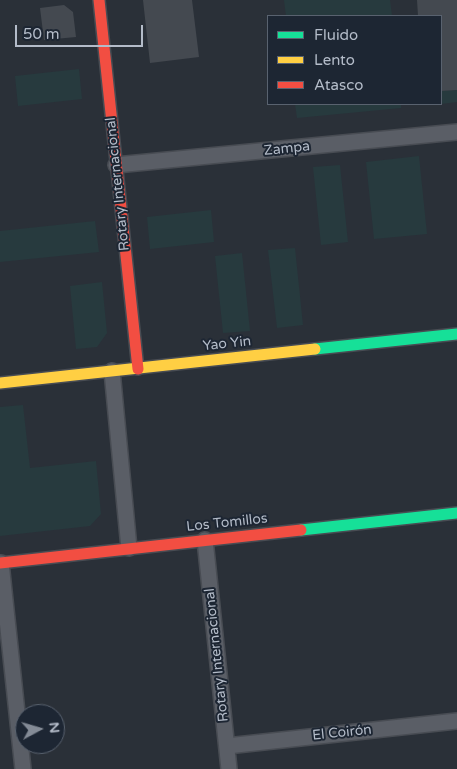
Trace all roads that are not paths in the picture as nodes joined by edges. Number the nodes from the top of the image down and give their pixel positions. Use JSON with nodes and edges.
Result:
{"nodes":[{"id":1,"x":99,"y":0,"type":"edge"},
{"id":2,"x":457,"y":132,"type":"edge"},
{"id":3,"x":116,"y":165,"type":"junction"},
{"id":4,"x":457,"y":334,"type":"edge"},
{"id":5,"x":138,"y":368,"type":"junction"},
{"id":6,"x":112,"y":371,"type":"junction"},
{"id":7,"x":0,"y":383,"type":"edge"},
{"id":8,"x":457,"y":513,"type":"edge"},
{"id":9,"x":205,"y":540,"type":"junction"},
{"id":10,"x":129,"y":548,"type":"junction"},
{"id":11,"x":0,"y":563,"type":"edge"},
{"id":12,"x":457,"y":721,"type":"edge"},
{"id":13,"x":227,"y":746,"type":"junction"},
{"id":14,"x":23,"y":769,"type":"edge"},
{"id":15,"x":229,"y":769,"type":"edge"}],
"edges":[{"from":1,"to":3,"type":"street","name":"Rotary Internacional"},
{"from":2,"to":3,"type":"street","name":"Zampa"},
{"from":3,"to":5,"type":"street","name":"Rotary Internacional"},
{"from":4,"to":5,"type":"street","name":"Yao Yin"},
{"from":5,"to":6,"type":"street","name":"Yao Yin"},
{"from":6,"to":7,"type":"street","name":"Yao Yin"},
{"from":6,"to":10,"type":"street"},
{"from":8,"to":9,"type":"street","name":"Los Tomillos"},
{"from":9,"to":10,"type":"street","name":"Los Tomillos"},
{"from":9,"to":13,"type":"street","name":"Rotary Internacional"},
{"from":10,"to":11,"type":"street","name":"Los Tomillos"},
{"from":11,"to":14,"type":"street"},
{"from":12,"to":13,"type":"street","name":"El Coirón"},
{"from":13,"to":15,"type":"street","name":"Rotary Internacional"}]}
